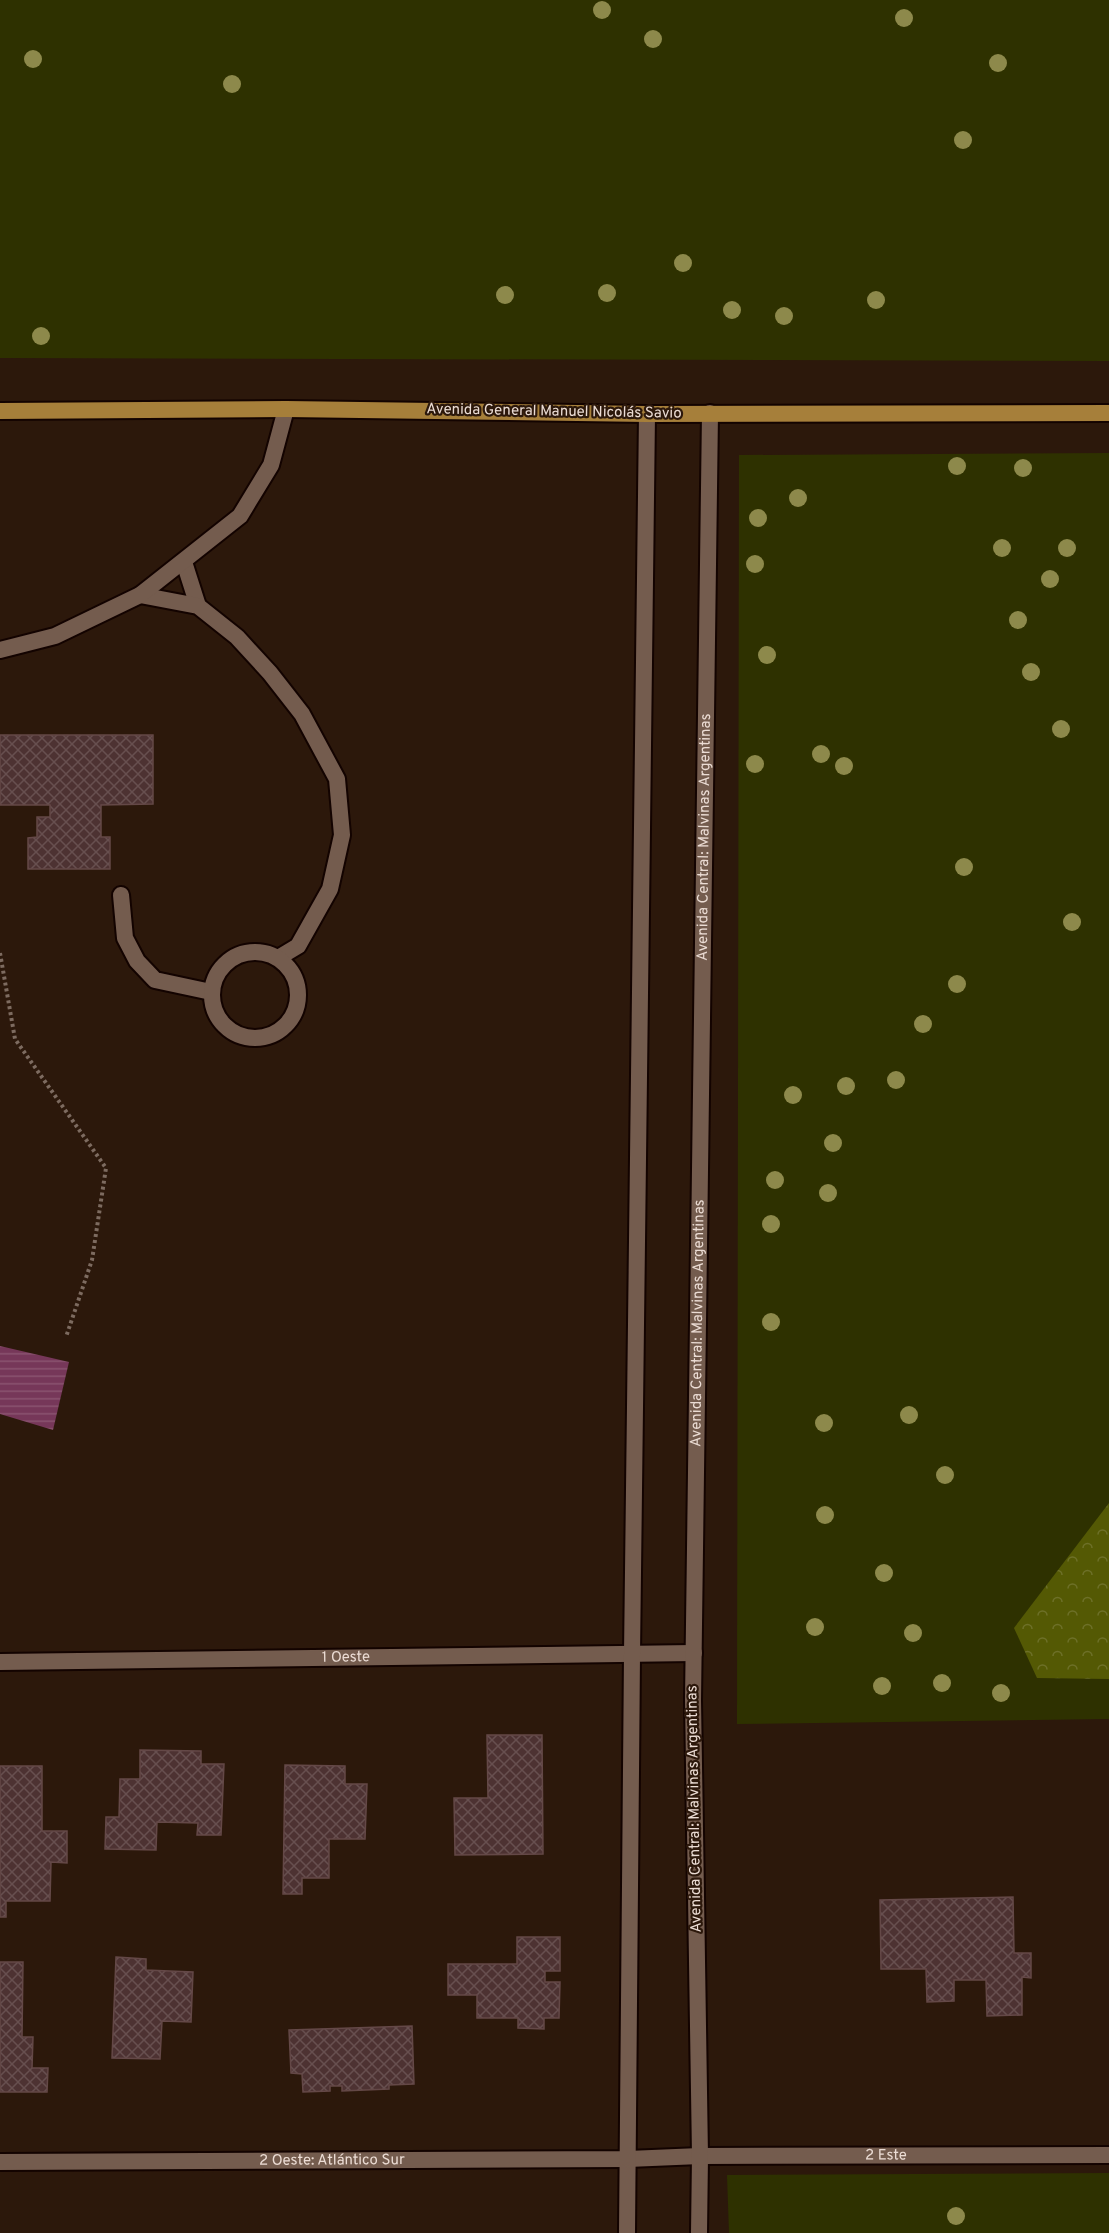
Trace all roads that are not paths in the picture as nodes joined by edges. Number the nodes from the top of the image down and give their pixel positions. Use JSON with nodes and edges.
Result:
{"nodes":[{"id":1,"x":286,"y":409,"type":"junction"},
{"id":2,"x":0,"y":411,"type":"edge"},
{"id":3,"x":1109,"y":412,"type":"edge"},
{"id":4,"x":710,"y":413,"type":"junction"},
{"id":5,"x":647,"y":414,"type":"junction"},
{"id":6,"x":183,"y":562,"type":"junction"},
{"id":7,"x":140,"y":595,"type":"junction"},
{"id":8,"x":198,"y":606,"type":"junction"},
{"id":9,"x":0,"y":650,"type":"edge"},
{"id":10,"x":121,"y":895,"type":"dead end"},
{"id":11,"x":278,"y":958,"type":"junction"},
{"id":12,"x":212,"y":992,"type":"junction"},
{"id":13,"x":694,"y":1653,"type":"junction"},
{"id":14,"x":632,"y":1655,"type":"junction"},
{"id":15,"x":0,"y":1662,"type":"edge"},
{"id":16,"x":1109,"y":2155,"type":"edge"},
{"id":17,"x":700,"y":2156,"type":"junction"},
{"id":18,"x":664,"y":2158,"type":"joint"},
{"id":19,"x":628,"y":2159,"type":"junction"},
{"id":20,"x":0,"y":2162,"type":"edge"},
{"id":21,"x":627,"y":2233,"type":"edge"},
{"id":22,"x":699,"y":2233,"type":"edge"}],
"edges":[{"from":1,"to":2,"type":"main road","name":"Avenida General Manuel Nicolás Savio"},
{"from":1,"to":5,"type":"main road","name":"Avenida General Manuel Nicolás Savio"},
{"from":1,"to":6,"type":"main road"},
{"from":3,"to":4,"type":"main road","name":"Avenida General Manuel Nicolás Savio"},
{"from":4,"to":5,"type":"main road","name":"Avenida General Manuel Nicolás Savio"},
{"from":4,"to":13,"type":"main road","name":"Avenida Central: Malvinas Argentinas"},
{"from":5,"to":14,"type":"main road"},
{"from":6,"to":7,"type":"main road"},
{"from":6,"to":8,"type":"main road"},
{"from":7,"to":8,"type":"main road"},
{"from":7,"to":9,"type":"main road"},
{"from":8,"to":11,"type":"main road"},
{"from":10,"to":12,"type":"main road"},
{"from":11,"to":12,"type":"main road"},
{"from":11,"to":12,"type":"main road"},
{"from":13,"to":14,"type":"main road","name":"1 Oeste"},
{"from":13,"to":17,"type":"main road","name":"Avenida Central: Malvinas Argentinas"},
{"from":14,"to":15,"type":"main road","name":"1 Oeste"},
{"from":14,"to":19,"type":"main road"},
{"from":16,"to":17,"type":"main road","name":"2 Este"},
{"from":17,"to":18,"type":"main road","name":"2 Este"},
{"from":17,"to":22,"type":"main road","name":"Avenida Central: Malvinas Argentinas"},
{"from":18,"to":19,"type":"main road","name":"2 Oeste: Atlántico Sur"},
{"from":19,"to":20,"type":"main road","name":"2 Oeste: Atlántico Sur"},
{"from":19,"to":21,"type":"main road"}]}
